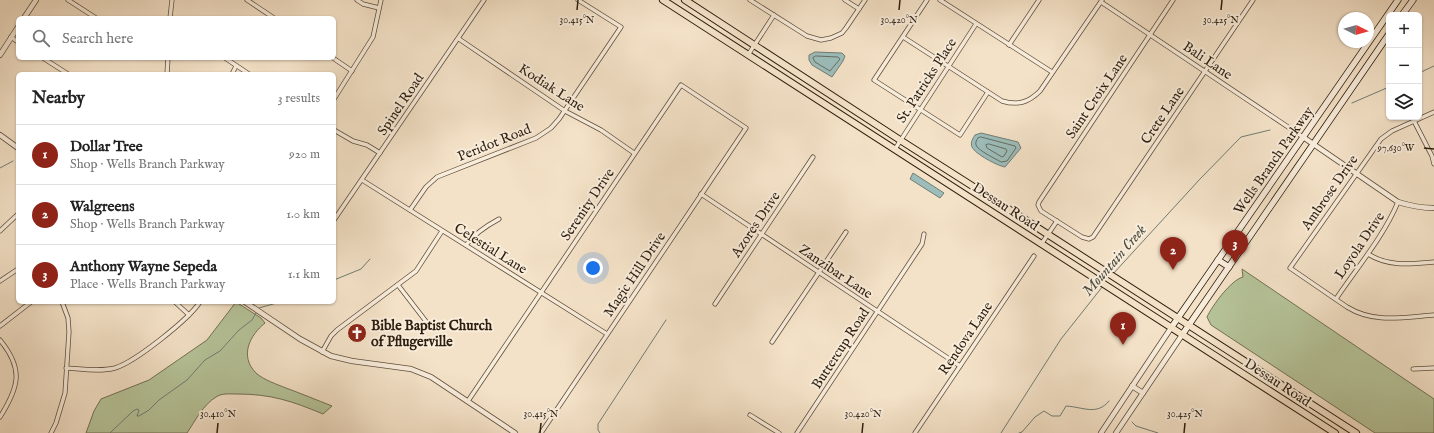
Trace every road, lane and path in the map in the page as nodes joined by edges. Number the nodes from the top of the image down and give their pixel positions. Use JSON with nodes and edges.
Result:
{"nodes":[{"id":1,"x":36,"y":0,"type":"edge"},
{"id":2,"x":68,"y":0,"type":"edge"},
{"id":3,"x":172,"y":0,"type":"edge"},
{"id":4,"x":247,"y":0,"type":"edge"},
{"id":5,"x":357,"y":0,"type":"edge"},
{"id":6,"x":381,"y":0,"type":"edge"},
{"id":7,"x":484,"y":0,"type":"edge"},
{"id":8,"x":578,"y":0,"type":"edge"},
{"id":9,"x":663,"y":0,"type":"edge"},
{"id":10,"x":685,"y":0,"type":"edge"},
{"id":11,"x":750,"y":0,"type":"edge"},
{"id":12,"x":845,"y":0,"type":"edge"},
{"id":13,"x":865,"y":0,"type":"edge"},
{"id":14,"x":927,"y":0,"type":"edge"},
{"id":15,"x":940,"y":0,"type":"edge"},
{"id":16,"x":1033,"y":0,"type":"edge"},
{"id":17,"x":1173,"y":0,"type":"edge"},
{"id":18,"x":1253,"y":0,"type":"edge"},
{"id":19,"x":1398,"y":0,"type":"edge"},
{"id":20,"x":1413,"y":0,"type":"edge"},
{"id":21,"x":1038,"y":1,"type":"edge"},
{"id":22,"x":1101,"y":1,"type":"edge"},
{"id":23,"x":379,"y":8,"type":"junction"},
{"id":24,"x":859,"y":9,"type":"junction"},
{"id":25,"x":1404,"y":12,"type":"edge"},
{"id":26,"x":25,"y":16,"type":"edge"},
{"id":27,"x":93,"y":16,"type":"edge"},
{"id":28,"x":170,"y":16,"type":"edge"},
{"id":29,"x":271,"y":16,"type":"edge"},
{"id":30,"x":774,"y":16,"type":"junction"},
{"id":31,"x":976,"y":24,"type":"junction"},
{"id":32,"x":16,"y":30,"type":"edge"},
{"id":33,"x":1150,"y":35,"type":"junction"},
{"id":34,"x":903,"y":36,"type":"junction"},
{"id":35,"x":11,"y":37,"type":"junction"},
{"id":36,"x":458,"y":38,"type":"junction"},
{"id":37,"x":1386,"y":38,"type":"edge"},
{"id":38,"x":16,"y":41,"type":"edge"},
{"id":39,"x":755,"y":45,"type":"junction"},
{"id":40,"x":1010,"y":45,"type":"junction"},
{"id":41,"x":0,"y":55,"type":"edge"},
{"id":42,"x":748,"y":55,"type":"junction"},
{"id":43,"x":46,"y":60,"type":"edge"},
{"id":44,"x":168,"y":60,"type":"edge"},
{"id":45,"x":228,"y":60,"type":"edge"},
{"id":46,"x":336,"y":60,"type":"edge"},
{"id":47,"x":236,"y":66,"type":"junction"},
{"id":48,"x":948,"y":66,"type":"junction"},
{"id":49,"x":352,"y":71,"type":"junction"},
{"id":50,"x":1205,"y":71,"type":"junction"},
{"id":51,"x":65,"y":72,"type":"edge"},
{"id":52,"x":167,"y":72,"type":"edge"},
{"id":53,"x":233,"y":72,"type":"edge"},
{"id":54,"x":246,"y":72,"type":"edge"},
{"id":55,"x":1052,"y":72,"type":"junction"},
{"id":56,"x":988,"y":92,"type":"junction"},
{"id":57,"x":336,"y":96,"type":"edge"},
{"id":58,"x":920,"y":109,"type":"junction"},
{"id":59,"x":565,"y":111,"type":"junction"},
{"id":60,"x":1434,"y":112,"type":"edge"},
{"id":61,"x":1414,"y":121,"type":"junction"},
{"id":62,"x":746,"y":128,"type":"joint"},
{"id":63,"x":336,"y":131,"type":"edge"},
{"id":64,"x":0,"y":135,"type":"edge"},
{"id":65,"x":1303,"y":137,"type":"junction"},
{"id":66,"x":900,"y":140,"type":"junction"},
{"id":67,"x":1313,"y":145,"type":"junction"},
{"id":68,"x":16,"y":147,"type":"edge"},
{"id":69,"x":895,"y":149,"type":"junction"},
{"id":70,"x":380,"y":153,"type":"junction"},
{"id":71,"x":634,"y":153,"type":"junction"},
{"id":72,"x":1433,"y":156,"type":"edge"},
{"id":73,"x":813,"y":157,"type":"dead end"},
{"id":74,"x":1434,"y":164,"type":"edge"},
{"id":75,"x":1355,"y":174,"type":"junction"},
{"id":76,"x":362,"y":180,"type":"junction"},
{"id":77,"x":701,"y":194,"type":"junction"},
{"id":78,"x":1398,"y":202,"type":"junction"},
{"id":79,"x":1434,"y":208,"type":"edge"},
{"id":80,"x":410,"y":210,"type":"junction"},
{"id":81,"x":16,"y":216,"type":"edge"},
{"id":82,"x":336,"y":217,"type":"edge"},
{"id":83,"x":499,"y":219,"type":"dead end"},
{"id":84,"x":1057,"y":221,"type":"junction"},
{"id":85,"x":442,"y":230,"type":"junction"},
{"id":86,"x":0,"y":231,"type":"edge"},
{"id":87,"x":846,"y":232,"type":"dead end"},
{"id":88,"x":762,"y":234,"type":"junction"},
{"id":89,"x":924,"y":234,"type":"dead end"},
{"id":90,"x":1048,"y":234,"type":"junction"},
{"id":91,"x":1042,"y":243,"type":"junction"},
{"id":92,"x":466,"y":245,"type":"junction"},
{"id":93,"x":1368,"y":254,"type":"junction"},
{"id":94,"x":1034,"y":256,"type":"dead end"},
{"id":95,"x":1218,"y":260,"type":"junction"},
{"id":96,"x":1434,"y":262,"type":"edge"},
{"id":97,"x":1229,"y":268,"type":"junction"},
{"id":98,"x":16,"y":270,"type":"edge"},
{"id":99,"x":819,"y":272,"type":"junction"},
{"id":100,"x":0,"y":281,"type":"edge"},
{"id":101,"x":398,"y":285,"type":"junction"},
{"id":102,"x":541,"y":292,"type":"junction"},
{"id":103,"x":1336,"y":299,"type":"junction"},
{"id":104,"x":28,"y":304,"type":"edge"},
{"id":105,"x":63,"y":304,"type":"edge"},
{"id":106,"x":177,"y":304,"type":"edge"},
{"id":107,"x":198,"y":304,"type":"edge"},
{"id":108,"x":248,"y":304,"type":"edge"},
{"id":109,"x":715,"y":304,"type":"dead end"},
{"id":110,"x":877,"y":311,"type":"junction"},
{"id":111,"x":189,"y":315,"type":"junction"},
{"id":112,"x":1434,"y":315,"type":"edge"},
{"id":113,"x":1178,"y":318,"type":"junction"},
{"id":114,"x":428,"y":324,"type":"dead end"},
{"id":115,"x":1189,"y":325,"type":"junction"},
{"id":116,"x":0,"y":326,"type":"edge"},
{"id":117,"x":1172,"y":328,"type":"junction"},
{"id":118,"x":607,"y":334,"type":"junction"},
{"id":119,"x":1182,"y":335,"type":"junction"},
{"id":120,"x":0,"y":340,"type":"edge"},
{"id":121,"x":772,"y":342,"type":"dead end"},
{"id":122,"x":322,"y":352,"type":"junction"},
{"id":123,"x":960,"y":366,"type":"junction"},
{"id":124,"x":66,"y":368,"type":"junction"},
{"id":125,"x":1434,"y":368,"type":"edge"},
{"id":126,"x":1414,"y":369,"type":"dead end"},
{"id":127,"x":1132,"y":386,"type":"junction"},
{"id":128,"x":1143,"y":393,"type":"junction"},
{"id":129,"x":468,"y":401,"type":"junction"},
{"id":130,"x":750,"y":415,"type":"dead end"},
{"id":131,"x":0,"y":417,"type":"edge"},
{"id":132,"x":51,"y":433,"type":"edge"},
{"id":133,"x":515,"y":433,"type":"edge"},
{"id":134,"x":541,"y":433,"type":"edge"},
{"id":135,"x":779,"y":433,"type":"edge"},
{"id":136,"x":797,"y":433,"type":"edge"},
{"id":137,"x":916,"y":433,"type":"edge"},
{"id":138,"x":1101,"y":433,"type":"edge"},
{"id":139,"x":1116,"y":433,"type":"edge"},
{"id":140,"x":1335,"y":433,"type":"edge"},
{"id":141,"x":1356,"y":433,"type":"edge"}],
"edges":[{"from":1,"to":26,"type":"street"},
{"from":2,"to":27,"type":"street"},
{"from":3,"to":28,"type":"street"},
{"from":4,"to":29,"type":"street"},
{"from":5,"to":23,"type":"street"},
{"from":6,"to":23,"type":"street"},
{"from":7,"to":36,"type":"street","name":"Spinel Road"},
{"from":8,"to":59,"type":"street","name":"Peridot Road"},
{"from":9,"to":42,"type":"main road","name":"Dessau Road"},
{"from":10,"to":39,"type":"main road","name":"Dessau Road"},
{"from":11,"to":30,"type":"street"},
{"from":12,"to":24,"type":"street"},
{"from":13,"to":24,"type":"street"},
{"from":14,"to":34,"type":"street"},
{"from":15,"to":31,"type":"street"},
{"from":16,"to":21,"type":"street"},
{"from":17,"to":33,"type":"street","name":"Saint Croix Lane"},
{"from":18,"to":50,"type":"street","name":"Crete Lane"},
{"from":19,"to":65,"type":"main road","name":"Wells Branch Parkway"},
{"from":20,"to":25,"type":"main road"},
{"from":21,"to":40,"type":"street"},
{"from":22,"to":33,"type":"street","name":"Bali Lane"},
{"from":22,"to":55,"type":"street"},
{"from":23,"to":49,"type":"street"},
{"from":24,"to":30,"type":"street"},
{"from":30,"to":39,"type":"street"},
{"from":31,"to":40,"type":"street"},
{"from":31,"to":48,"type":"street","name":"St. Patricks Place"},
{"from":32,"to":35,"type":"street"},
{"from":33,"to":50,"type":"street","name":"Bali Lane"},
{"from":33,"to":84,"type":"street","name":"Saint Croix Lane"},
{"from":34,"to":48,"type":"street"},
{"from":34,"to":58,"type":"street"},
{"from":35,"to":38,"type":"street"},
{"from":35,"to":41,"type":"street"},
{"from":36,"to":59,"type":"street","name":"Kodiak Lane"},
{"from":36,"to":70,"type":"street","name":"Spinel Road"},
{"from":37,"to":67,"type":"main road","name":"Wells Branch Parkway"},
{"from":39,"to":42,"type":"street"},
{"from":39,"to":66,"type":"main road","name":"Dessau Road"},
{"from":40,"to":55,"type":"street"},
{"from":42,"to":69,"type":"main road","name":"Dessau Road"},
{"from":43,"to":51,"type":"street"},
{"from":44,"to":52,"type":"street"},
{"from":45,"to":47,"type":"street"},
{"from":46,"to":49,"type":"street"},
{"from":47,"to":53,"type":"street"},
{"from":47,"to":54,"type":"street"},
{"from":48,"to":56,"type":"street"},
{"from":48,"to":58,"type":"street","name":"St. Patricks Place"},
{"from":49,"to":57,"type":"street"},
{"from":50,"to":65,"type":"street","name":"Bali Lane"},
{"from":50,"to":84,"type":"street","name":"Crete Lane"},
{"from":55,"to":56,"type":"street"},
{"from":56,"to":58,"type":"street"},
{"from":58,"to":66,"type":"street","name":"St. Patricks Place"},
{"from":59,"to":71,"type":"street","name":"Kodiak Lane"},
{"from":59,"to":80,"type":"street","name":"Peridot Road"},
{"from":60,"to":61,"type":"street","name":"Ambrose Drive"},
{"from":61,"to":72,"type":"street"},
{"from":61,"to":75,"type":"street","name":"Ambrose Drive"},
{"from":62,"to":71,"type":"street","name":"Serenity Drive"},
{"from":62,"to":77,"type":"street","name":"Magic Hill Drive"},
{"from":63,"to":70,"type":"street"},
{"from":64,"to":68,"type":"street"},
{"from":65,"to":67,"type":"street"},
{"from":65,"to":95,"type":"main road","name":"Wells Branch Parkway"},
{"from":66,"to":69,"type":"street","name":"St. Patricks Place"},
{"from":66,"to":90,"type":"main road","name":"Dessau Road"},
{"from":67,"to":75,"type":"street"},
{"from":67,"to":97,"type":"main road","name":"Wells Branch Parkway"},
{"from":69,"to":91,"type":"main road","name":"Dessau Road"},
{"from":70,"to":76,"type":"street","name":"Spinel Road"},
{"from":71,"to":102,"type":"street","name":"Serenity Drive"},
{"from":72,"to":74,"type":"street"},
{"from":73,"to":88,"type":"street","name":"Azores Drive"},
{"from":75,"to":78,"type":"street"},
{"from":75,"to":103,"type":"street","name":"Ambrose Drive"},
{"from":76,"to":80,"type":"street","name":"Celestial Lane"},
{"from":76,"to":82,"type":"street","name":"Spinel Road"},
{"from":77,"to":88,"type":"street","name":"Zanzibar Lane"},
{"from":77,"to":118,"type":"street","name":"Magic Hill Drive"},
{"from":78,"to":79,"type":"street"},
{"from":78,"to":93,"type":"street","name":"Loyola Drive"},
{"from":80,"to":85,"type":"street","name":"Celestial Lane"},
{"from":81,"to":86,"type":"street"},
{"from":83,"to":92,"type":"street"},
{"from":84,"to":90,"type":"street"},
{"from":85,"to":92,"type":"street","name":"Celestial Lane"},
{"from":85,"to":101,"type":"street"},
{"from":87,"to":99,"type":"street"},
{"from":88,"to":99,"type":"street","name":"Zanzibar Lane"},
{"from":88,"to":109,"type":"street","name":"Azores Drive"},
{"from":89,"to":110,"type":"street","name":"Buttercup Road"},
{"from":90,"to":91,"type":"street"},
{"from":90,"to":113,"type":"main road","name":"Dessau Road"},
{"from":91,"to":117,"type":"main road","name":"Dessau Road"},
{"from":92,"to":102,"type":"street","name":"Celestial Lane"},
{"from":93,"to":96,"type":"street"},
{"from":93,"to":103,"type":"street","name":"Loyola Drive"},
{"from":94,"to":123,"type":"street","name":"Rendova Lane"},
{"from":95,"to":97,"type":"main road"},
{"from":95,"to":113,"type":"main road","name":"Wells Branch Parkway"},
{"from":97,"to":115,"type":"main road","name":"Wells Branch Parkway"},
{"from":98,"to":100,"type":"street"},
{"from":99,"to":110,"type":"street","name":"Zanzibar Lane"},
{"from":99,"to":121,"type":"street"},
{"from":101,"to":114,"type":"street"},
{"from":101,"to":122,"type":"street"},
{"from":102,"to":118,"type":"street","name":"Celestial Lane"},
{"from":102,"to":129,"type":"street","name":"Serenity Drive"},
{"from":103,"to":112,"type":"street"},
{"from":104,"to":116,"type":"street"},
{"from":105,"to":124,"type":"street"},
{"from":106,"to":111,"type":"street"},
{"from":107,"to":111,"type":"street"},
{"from":108,"to":122,"type":"street"},
{"from":110,"to":123,"type":"street","name":"Zanzibar Lane"},
{"from":110,"to":136,"type":"street","name":"Buttercup Road"},
{"from":111,"to":124,"type":"street"},
{"from":113,"to":115,"type":"main road","name":"Dessau Road"},
{"from":113,"to":117,"type":"main road","name":"Wells Branch Parkway"},
{"from":115,"to":119,"type":"main road","name":"Wells Branch Parkway"},
{"from":115,"to":141,"type":"main road","name":"Dessau Road"},
{"from":117,"to":119,"type":"main road","name":"Dessau Road"},
{"from":117,"to":127,"type":"street","name":"Wells Branch Parkway"},
{"from":118,"to":134,"type":"street","name":"Magic Hill Drive"},
{"from":119,"to":128,"type":"street","name":"Wells Branch Parkway"},
{"from":119,"to":140,"type":"main road","name":"Dessau Road"},
{"from":120,"to":131,"type":"street"},
{"from":122,"to":129,"type":"street"},
{"from":123,"to":137,"type":"street","name":"Rendova Lane"},
{"from":124,"to":132,"type":"street"},
{"from":125,"to":126,"type":"street"},
{"from":127,"to":128,"type":"street"},
{"from":127,"to":138,"type":"street","name":"Wells Branch Parkway"},
{"from":128,"to":139,"type":"street","name":"Wells Branch Parkway"},
{"from":129,"to":133,"type":"street"},
{"from":130,"to":135,"type":"street"}]}
